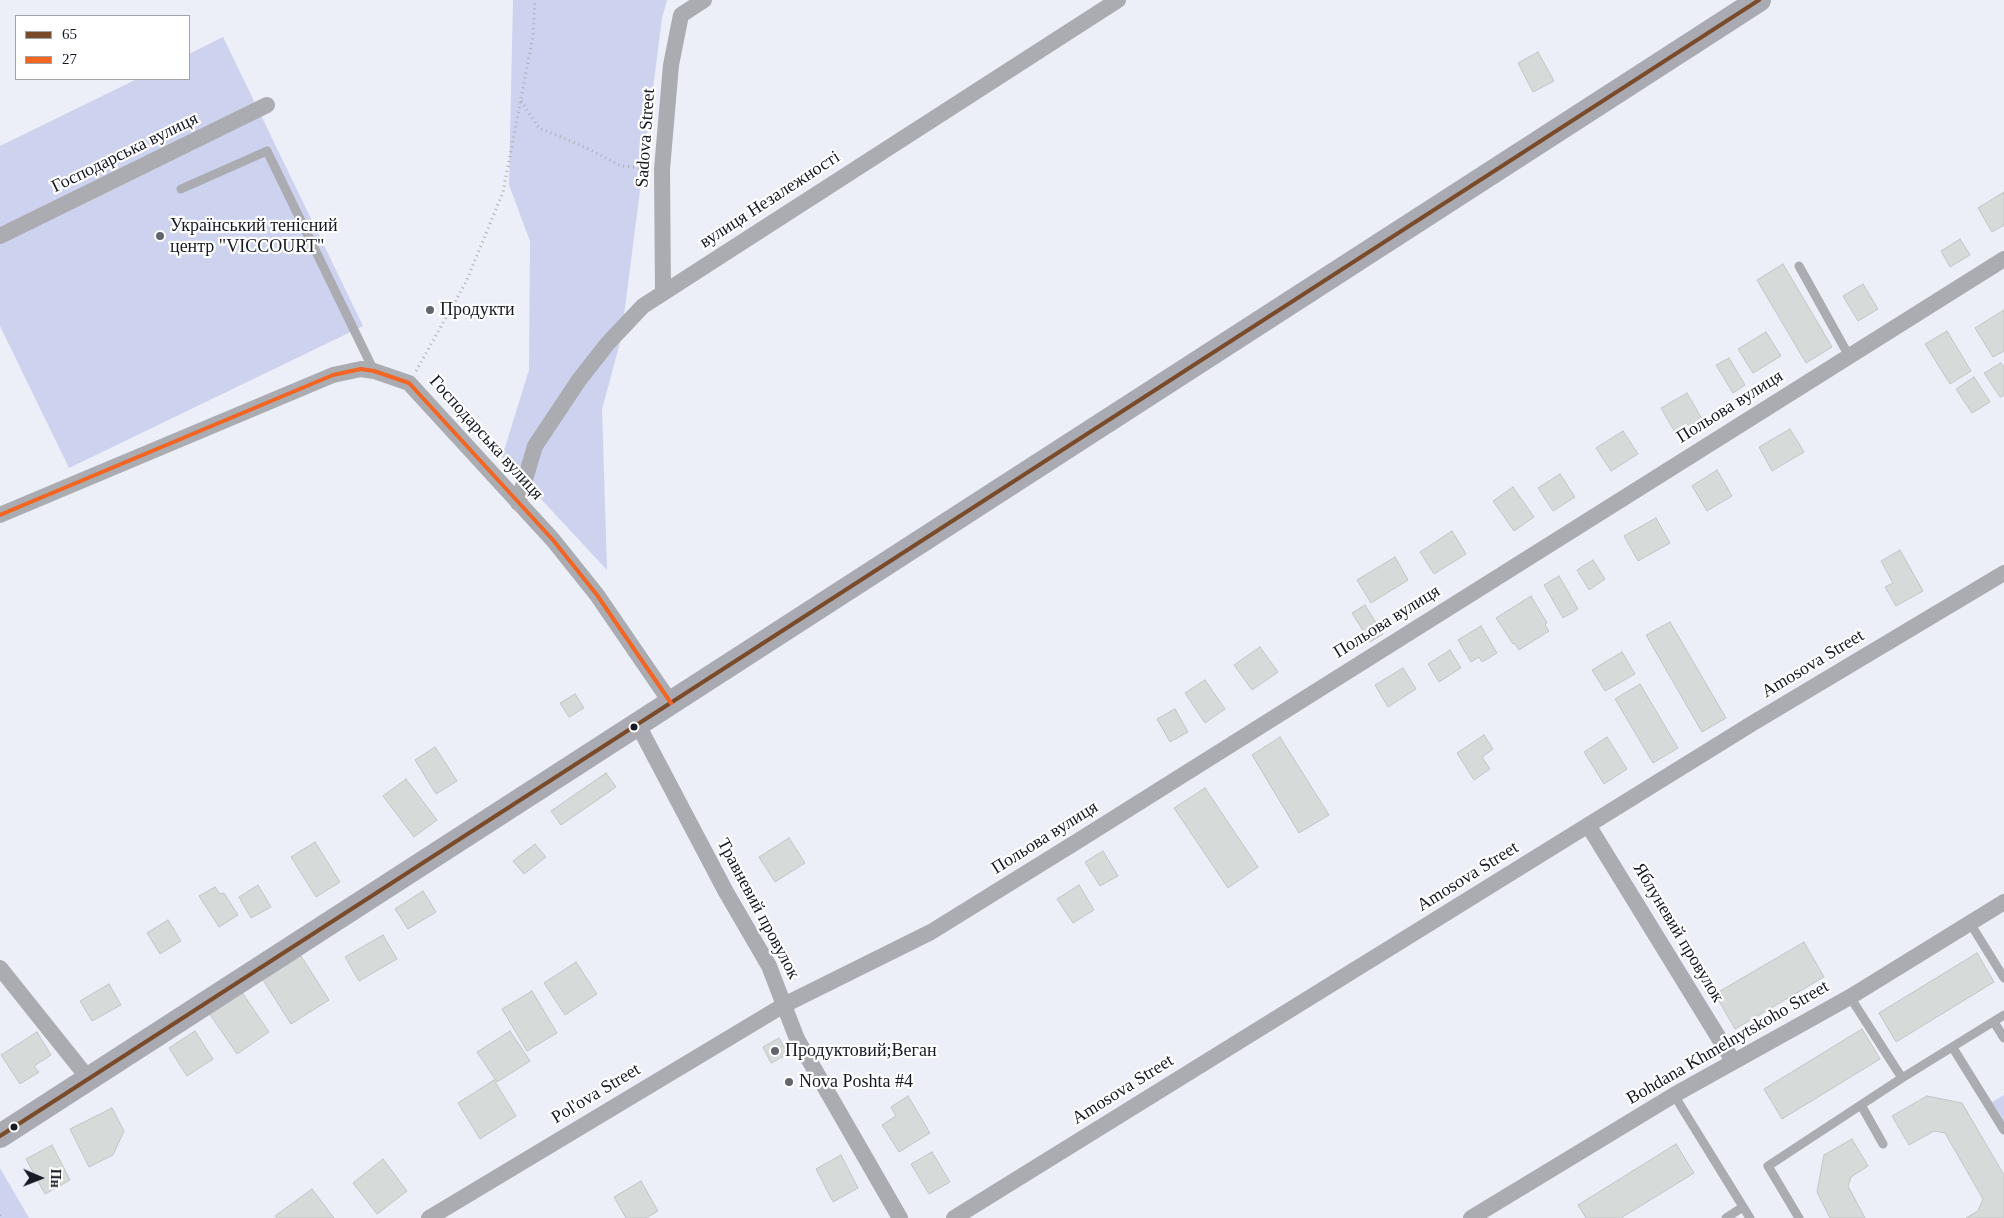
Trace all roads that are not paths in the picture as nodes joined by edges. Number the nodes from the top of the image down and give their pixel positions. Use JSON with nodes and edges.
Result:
{"nodes":[{"id":1,"x":704,"y":0,"type":"edge"},
{"id":2,"x":1118,"y":0,"type":"edge"},
{"id":3,"x":1759,"y":0,"type":"edge"},
{"id":4,"x":684,"y":8,"type":"edge"},
{"id":5,"x":267,"y":105,"type":"dead end"},
{"id":6,"x":181,"y":189,"type":"dead end"},
{"id":7,"x":0,"y":236,"type":"edge"},
{"id":8,"x":2004,"y":259,"type":"edge"},
{"id":9,"x":1799,"y":266,"type":"dead end"},
{"id":10,"x":664,"y":293,"type":"junction"},
{"id":11,"x":1849,"y":356,"type":"junction"},
{"id":12,"x":374,"y":371,"type":"junction"},
{"id":13,"x":518,"y":503,"type":"junction"},
{"id":14,"x":0,"y":515,"type":"edge"},
{"id":15,"x":2004,"y":572,"type":"edge"},
{"id":16,"x":672,"y":703,"type":"junction"},
{"id":17,"x":637,"y":724,"type":"junction"},
{"id":18,"x":1588,"y":825,"type":"junction"},
{"id":19,"x":2004,"y":902,"type":"edge"},
{"id":20,"x":1970,"y":923,"type":"junction"},
{"id":21,"x":0,"y":968,"type":"edge"},
{"id":22,"x":2004,"y":978,"type":"edge"},
{"id":23,"x":1850,"y":997,"type":"junction"},
{"id":24,"x":784,"y":1005,"type":"junction"},
{"id":25,"x":2004,"y":1015,"type":"edge"},
{"id":26,"x":1994,"y":1022,"type":"junction"},
{"id":27,"x":2004,"y":1038,"type":"edge"},
{"id":28,"x":1953,"y":1048,"type":"junction"},
{"id":29,"x":1733,"y":1061,"type":"junction"},
{"id":30,"x":88,"y":1078,"type":"junction"},
{"id":31,"x":1902,"y":1078,"type":"junction"},
{"id":32,"x":1674,"y":1095,"type":"junction"},
{"id":33,"x":1861,"y":1105,"type":"junction"},
{"id":34,"x":2004,"y":1130,"type":"edge"},
{"id":35,"x":0,"y":1136,"type":"edge"},
{"id":36,"x":1883,"y":1144,"type":"dead end"},
{"id":37,"x":1743,"y":1207,"type":"junction"},
{"id":38,"x":429,"y":1218,"type":"edge"},
{"id":39,"x":900,"y":1218,"type":"edge"},
{"id":40,"x":954,"y":1218,"type":"edge"},
{"id":41,"x":1471,"y":1218,"type":"edge"},
{"id":42,"x":1726,"y":1218,"type":"edge"},
{"id":43,"x":1750,"y":1218,"type":"edge"},
{"id":44,"x":1799,"y":1218,"type":"edge"}],
"edges":[{"from":1,"to":4,"type":"street","name":"Sadova Street"},
{"from":2,"to":10,"type":"street","name":"вулиця Незалежності"},
{"from":3,"to":16,"type":"main road"},
{"from":4,"to":10,"type":"street","name":"Sadova Street"},
{"from":5,"to":7,"type":"street","name":"Господарська вулиця"},
{"from":6,"to":12,"type":"lane"},
{"from":8,"to":11,"type":"street","name":"Польова вулиця"},
{"from":9,"to":11,"type":"lane"},
{"from":10,"to":13,"type":"street","name":"вулиця Незалежності"},
{"from":11,"to":24,"type":"street","name":"Польова вулиця"},
{"from":12,"to":13,"type":"street","name":"Господарська вулиця"},
{"from":12,"to":14,"type":"street","name":"Господарська вулиця"},
{"from":13,"to":16,"type":"street","name":"Господарська вулиця"},
{"from":15,"to":18,"type":"street","name":"Amosova Street"},
{"from":16,"to":17,"type":"main road"},
{"from":17,"to":24,"type":"street","name":"Травневий провулок"},
{"from":17,"to":30,"type":"main road"},
{"from":18,"to":29,"type":"street","name":"Яблуневий провулок"},
{"from":18,"to":40,"type":"street","name":"Amosova Street"},
{"from":19,"to":20,"type":"street","name":"Bohdana Khmelnytskoho Street"},
{"from":20,"to":22,"type":"lane"},
{"from":20,"to":23,"type":"street","name":"Bohdana Khmelnytskoho Street"},
{"from":21,"to":30,"type":"street"},
{"from":23,"to":29,"type":"street","name":"Bohdana Khmelnytskoho Street"},
{"from":23,"to":31,"type":"lane"},
{"from":24,"to":38,"type":"street","name":"Pol'ova Street"},
{"from":24,"to":39,"type":"street","name":"Травневий провулок"},
{"from":25,"to":26,"type":"lane"},
{"from":26,"to":27,"type":"lane"},
{"from":26,"to":28,"type":"lane"},
{"from":28,"to":31,"type":"lane"},
{"from":28,"to":34,"type":"lane"},
{"from":29,"to":32,"type":"street","name":"Bohdana Khmelnytskoho Street"},
{"from":30,"to":35,"type":"main road"},
{"from":31,"to":33,"type":"lane"},
{"from":32,"to":37,"type":"lane"},
{"from":32,"to":41,"type":"street","name":"Bohdana Khmelnytskoho Street"},
{"from":33,"to":36,"type":"lane"},
{"from":33,"to":44,"type":"lane"},
{"from":37,"to":42,"type":"lane"},
{"from":37,"to":43,"type":"lane"}]}
